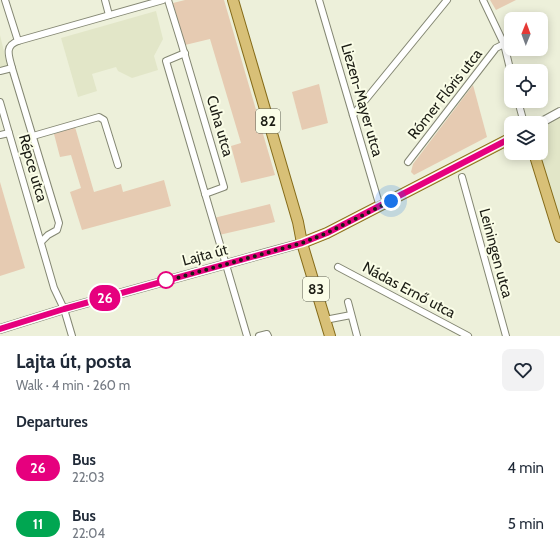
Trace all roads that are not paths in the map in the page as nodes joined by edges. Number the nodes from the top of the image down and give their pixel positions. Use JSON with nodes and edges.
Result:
{"nodes":[{"id":1,"x":5,"y":0,"type":"edge"},
{"id":2,"x":105,"y":0,"type":"edge"},
{"id":3,"x":163,"y":0,"type":"edge"},
{"id":4,"x":168,"y":0,"type":"edge"},
{"id":5,"x":233,"y":0,"type":"edge"},
{"id":6,"x":319,"y":0,"type":"edge"},
{"id":7,"x":447,"y":0,"type":"edge"},
{"id":8,"x":483,"y":0,"type":"edge"},
{"id":9,"x":109,"y":15,"type":"junction"},
{"id":10,"x":18,"y":40,"type":"junction"},
{"id":11,"x":504,"y":44,"type":"joint"},
{"id":12,"x":185,"y":53,"type":"junction"},
{"id":13,"x":12,"y":68,"type":"junction"},
{"id":14,"x":0,"y":71,"type":"edge"},
{"id":15,"x":0,"y":102,"type":"edge"},
{"id":16,"x":560,"y":112,"type":"edge"},
{"id":17,"x":353,"y":115,"type":"junction"},
{"id":18,"x":548,"y":119,"type":"edge"},
{"id":19,"x":9,"y":133,"type":"junction"},
{"id":20,"x":0,"y":135,"type":"edge"},
{"id":21,"x":33,"y":136,"type":"junction"},
{"id":22,"x":504,"y":142,"type":"edge"},
{"id":23,"x":536,"y":160,"type":"edge"},
{"id":24,"x":408,"y":162,"type":"dead end"},
{"id":25,"x":118,"y":165,"type":"dead end"},
{"id":26,"x":462,"y":177,"type":"dead end"},
{"id":27,"x":204,"y":194,"type":"junction"},
{"id":28,"x":380,"y":207,"type":"junction"},
{"id":29,"x":560,"y":237,"type":"edge"},
{"id":30,"x":41,"y":242,"type":"junction"},
{"id":31,"x":302,"y":243,"type":"junction"},
{"id":32,"x":225,"y":263,"type":"junction"},
{"id":33,"x":338,"y":266,"type":"dead end"},
{"id":34,"x":348,"y":302,"type":"dead end"},
{"id":35,"x":64,"y":309,"type":"junction"},
{"id":36,"x":351,"y":315,"type":"junction"},
{"id":37,"x":325,"y":320,"type":"junction"},
{"id":38,"x":0,"y":329,"type":"edge"},
{"id":39,"x":72,"y":336,"type":"edge"},
{"id":40,"x":247,"y":336,"type":"edge"},
{"id":41,"x":259,"y":336,"type":"edge"},
{"id":42,"x":268,"y":336,"type":"edge"},
{"id":43,"x":330,"y":336,"type":"edge"},
{"id":44,"x":358,"y":336,"type":"edge"},
{"id":45,"x":468,"y":336,"type":"edge"},
{"id":46,"x":506,"y":336,"type":"edge"}],
"edges":[{"from":1,"to":10,"type":"street"},
{"from":2,"to":9,"type":"street"},
{"from":3,"to":9,"type":"street"},
{"from":4,"to":12,"type":"street","name":"Cuha utca"},
{"from":5,"to":31,"type":"main road","number":"82"},
{"from":6,"to":17,"type":"street","name":"Liezen-Mayer utca"},
{"from":7,"to":17,"type":"street"},
{"from":8,"to":11,"type":"street"},
{"from":9,"to":10,"type":"street"},
{"from":10,"to":13,"type":"street","name":"Répce utca"},
{"from":11,"to":24,"type":"street","name":"Rómer Flóris utca"},
{"from":12,"to":27,"type":"street"},
{"from":12,"to":27,"type":"street","name":"Cuha utca"},
{"from":13,"to":14,"type":"street"},
{"from":13,"to":21,"type":"street","name":"Répce utca"},
{"from":15,"to":19,"type":"street","name":"Répce utca"},
{"from":16,"to":18,"type":"street"},
{"from":17,"to":28,"type":"street","name":"Liezen-Mayer utca"},
{"from":19,"to":20,"type":"street"},
{"from":19,"to":30,"type":"street","name":"Répce utca"},
{"from":21,"to":25,"type":"street","name":"Répce utca"},
{"from":21,"to":30,"type":"street","name":"Répce utca"},
{"from":22,"to":28,"type":"main road"},
{"from":23,"to":29,"type":"main road"},
{"from":26,"to":46,"type":"street","name":"Leiningen utca"},
{"from":27,"to":32,"type":"street"},
{"from":28,"to":31,"type":"main road"},
{"from":30,"to":35,"type":"street","name":"Répce utca"},
{"from":31,"to":32,"type":"street","name":"Lajta út"},
{"from":31,"to":37,"type":"main road","number":"83"},
{"from":32,"to":35,"type":"street","name":"Lajta út"},
{"from":32,"to":40,"type":"street"},
{"from":33,"to":45,"type":"street","name":"Nádas Ernő utca"},
{"from":34,"to":36,"type":"street"},
{"from":35,"to":38,"type":"street","name":"Lajta út"},
{"from":35,"to":39,"type":"street","name":"Répce utca"},
{"from":36,"to":37,"type":"street"},
{"from":36,"to":44,"type":"street"},
{"from":37,"to":43,"type":"main road","number":"83"},
{"from":41,"to":42,"type":"street"}]}
